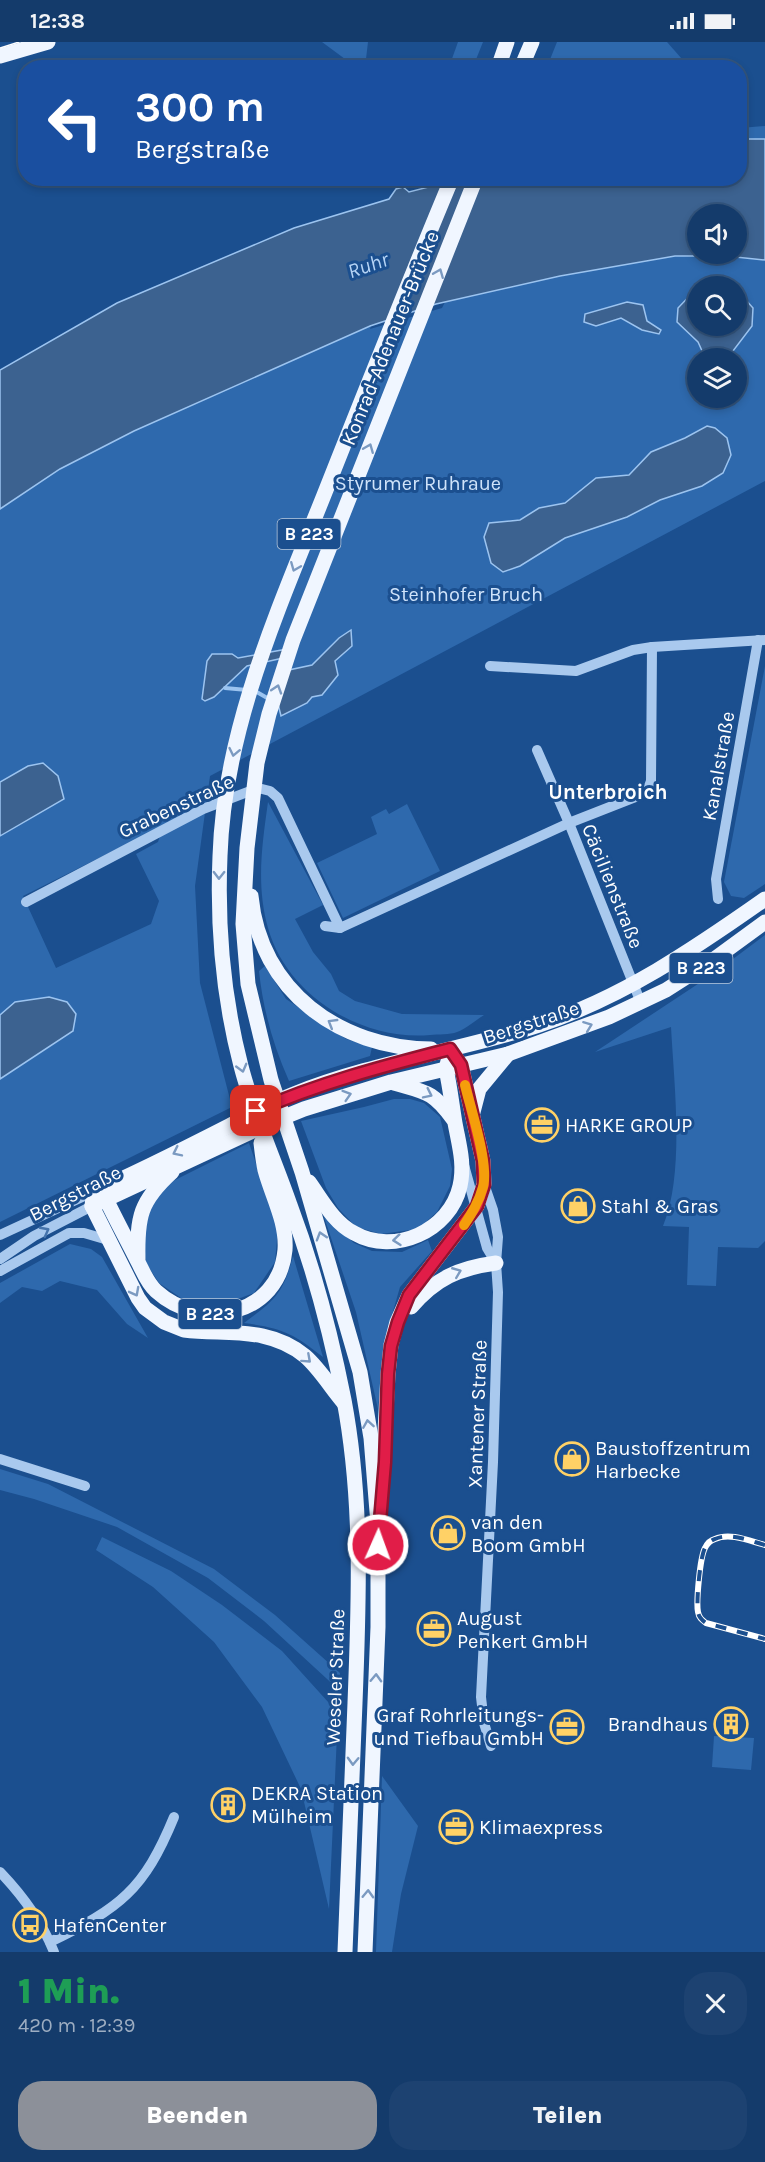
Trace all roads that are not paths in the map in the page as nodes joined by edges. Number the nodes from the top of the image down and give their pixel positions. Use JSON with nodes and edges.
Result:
{"nodes":[{"id":1,"x":48,"y":42,"type":"edge"},
{"id":2,"x":507,"y":42,"type":"edge"},
{"id":3,"x":532,"y":42,"type":"edge"},
{"id":4,"x":0,"y":56,"type":"edge"},
{"id":5,"x":501,"y":60,"type":"edge"},
{"id":6,"x":524,"y":60,"type":"edge"},
{"id":7,"x":449,"y":186,"type":"edge"},
{"id":8,"x":473,"y":186,"type":"edge"},
{"id":9,"x":762,"y":640,"type":"edge"},
{"id":10,"x":652,"y":647,"type":"junction"},
{"id":11,"x":490,"y":666,"type":"dead end"},
{"id":12,"x":537,"y":750,"type":"dead end"},
{"id":13,"x":569,"y":823,"type":"junction"},
{"id":14,"x":247,"y":848,"type":"junction"},
{"id":15,"x":718,"y":899,"type":"dead end"},
{"id":16,"x":765,"y":899,"type":"edge"},
{"id":17,"x":26,"y":902,"type":"dead end"},
{"id":18,"x":765,"y":922,"type":"edge"},
{"id":19,"x":325,"y":926,"type":"dead end"},
{"id":20,"x":340,"y":928,"type":"junction"},
{"id":21,"x":634,"y":985,"type":"junction"},
{"id":22,"x":641,"y":1003,"type":"junction"},
{"id":23,"x":450,"y":1049,"type":"junction"},
{"id":24,"x":507,"y":1054,"type":"junction"},
{"id":25,"x":454,"y":1067,"type":"junction"},
{"id":26,"x":391,"y":1082,"type":"junction"},
{"id":27,"x":256,"y":1112,"type":"junction"},
{"id":28,"x":472,"y":1118,"type":"junction"},
{"id":29,"x":455,"y":1122,"type":"junction"},
{"id":30,"x":232,"y":1133,"type":"junction"},
{"id":31,"x":463,"y":1161,"type":"junction"},
{"id":32,"x":181,"y":1164,"type":"junction"},
{"id":33,"x":302,"y":1172,"type":"junction"},
{"id":34,"x":484,"y":1185,"type":"junction"},
{"id":35,"x":97,"y":1199,"type":"junction"},
{"id":36,"x":477,"y":1206,"type":"junction"},
{"id":37,"x":0,"y":1235,"type":"edge"},
{"id":38,"x":108,"y":1239,"type":"junction"},
{"id":39,"x":0,"y":1259,"type":"edge"},
{"id":40,"x":138,"y":1262,"type":"junction"},
{"id":41,"x":496,"y":1263,"type":"junction"},
{"id":42,"x":0,"y":1271,"type":"edge"},
{"id":43,"x":398,"y":1322,"type":"junction"},
{"id":44,"x":345,"y":1405,"type":"junction"},
{"id":45,"x":0,"y":1459,"type":"edge"},
{"id":46,"x":85,"y":1486,"type":"dead end"},
{"id":47,"x":378,"y":1524,"type":"junction"},
{"id":48,"x":491,"y":1746,"type":"dead end"},
{"id":49,"x":174,"y":1817,"type":"dead end"},
{"id":50,"x":0,"y":1872,"type":"edge"},
{"id":51,"x":52,"y":1947,"type":"edge"},
{"id":52,"x":345,"y":1952,"type":"edge"},
{"id":53,"x":365,"y":1952,"type":"edge"}],
"edges":[{"from":1,"to":4,"type":"main road"},
{"from":2,"to":5,"type":"main road"},
{"from":3,"to":6,"type":"main road"},
{"from":7,"to":27,"type":"main road","name":"Konrad-Adenauer-Brücke","number":"B 223","one_way":true},
{"from":14,"to":8,"type":"main road","name":"Konrad-Adenauer-Brücke","number":"B 223","one_way":true},
{"from":9,"to":10,"type":"street"},
{"from":9,"to":15,"type":"street","name":"Kanalstraße"},
{"from":10,"to":11,"type":"street"},
{"from":10,"to":13,"type":"street"},
{"from":12,"to":13,"type":"street","name":"Cäcilienstraße"},
{"from":13,"to":20,"type":"street"},
{"from":13,"to":21,"type":"street","name":"Cäcilienstraße"},
{"from":23,"to":14,"type":"main road","number":"B 223","one_way":true},
{"from":14,"to":33,"type":"main road","name":"Konrad-Adenauer-Brücke","number":"B 223"},
{"from":16,"to":21,"type":"main road","name":"Bergstraße","number":"B 223"},
{"from":17,"to":20,"type":"street","name":"Grabenstraße"},
{"from":18,"to":22,"type":"main road","name":"Bergstraße","number":"B 223"},
{"from":19,"to":20,"type":"street"},
{"from":21,"to":22,"type":"street","name":"Cäcilienstraße"},
{"from":21,"to":23,"type":"main road","name":"Bergstraße","number":"B 223"},
{"from":24,"to":22,"type":"main road","name":"Bergstraße","number":"B 223","one_way":true},
{"from":23,"to":25,"type":"main road"},
{"from":23,"to":30,"type":"main road","name":"Bergstraße"},
{"from":24,"to":25,"type":"main road","name":"Bergstraße","number":"B 223"},
{"from":24,"to":28,"type":"main road"},
{"from":25,"to":26,"type":"main road","name":"Bergstraße","number":"B 223"},
{"from":25,"to":28,"type":"main road"},
{"from":25,"to":29,"type":"main road"},
{"from":26,"to":29,"type":"main road","one_way":true},
{"from":30,"to":26,"type":"main road","name":"Bergstraße","number":"B 223","one_way":true},
{"from":27,"to":40,"type":"main road","number":"B 223"},
{"from":27,"to":44,"type":"main road","name":"Konrad-Adenauer-Brücke"},
{"from":28,"to":34,"type":"main road"},
{"from":29,"to":31,"type":"main road"},
{"from":30,"to":32,"type":"main road","name":"Bergstraße","number":"B 223"},
{"from":30,"to":35,"type":"main road","name":"Bergstraße","one_way":true},
{"from":31,"to":33,"type":"main road","one_way":true},
{"from":31,"to":36,"type":"street","name":"Xantener Straße"},
{"from":32,"to":35,"type":"main road","name":"Bergstraße","number":"B 223"},
{"from":32,"to":40,"type":"main road","number":"B 223"},
{"from":47,"to":33,"type":"main road","name":"Konrad-Adenauer-Brücke","one_way":true},
{"from":34,"to":36,"type":"main road"},
{"from":34,"to":41,"type":"street","name":"Xantener Straße"},
{"from":35,"to":37,"type":"street","name":"Bergstraße"},
{"from":35,"to":38,"type":"main road"},
{"from":39,"to":35,"type":"street","name":"Bergstraße","one_way":true},
{"from":35,"to":40,"type":"main road"},
{"from":36,"to":41,"type":"street","name":"Xantener Straße"},
{"from":36,"to":43,"type":"main road"},
{"from":38,"to":42,"type":"street"},
{"from":38,"to":44,"type":"main road","one_way":true},
{"from":43,"to":41,"type":"main road","one_way":true},
{"from":41,"to":48,"type":"street","name":"Xantener Straße"},
{"from":43,"to":47,"type":"main road"},
{"from":44,"to":52,"type":"main road","name":"Weseler Straße","one_way":true},
{"from":45,"to":46,"type":"street"},
{"from":53,"to":47,"type":"main road","name":"Weseler Straße","one_way":true},
{"from":49,"to":51,"type":"street"},
{"from":50,"to":51,"type":"street"}]}
